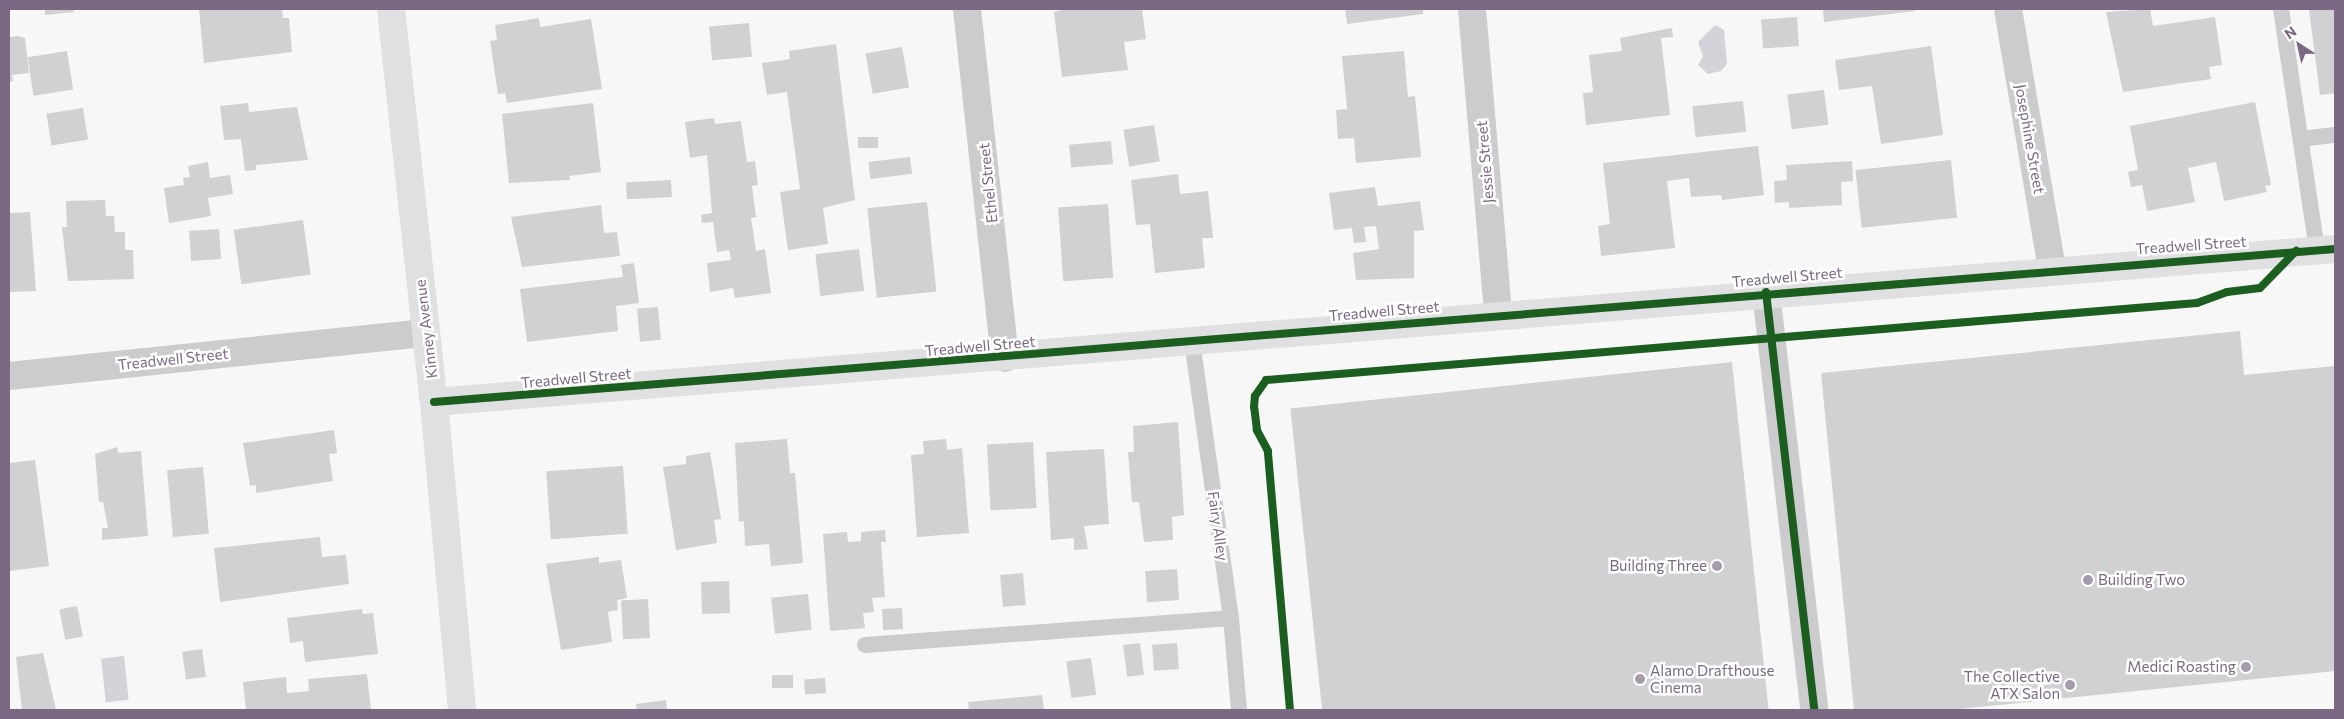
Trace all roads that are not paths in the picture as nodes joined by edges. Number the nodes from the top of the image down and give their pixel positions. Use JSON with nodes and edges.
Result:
{"nodes":[{"id":1,"x":391,"y":9,"type":"edge"},
{"id":2,"x":967,"y":9,"type":"edge"},
{"id":3,"x":1472,"y":9,"type":"edge"},
{"id":4,"x":2008,"y":9,"type":"edge"},
{"id":5,"x":2281,"y":9,"type":"edge"},
{"id":6,"x":2335,"y":135,"type":"edge"},
{"id":7,"x":2301,"y":139,"type":"junction"},
{"id":8,"x":2326,"y":249,"type":"edge"},
{"id":9,"x":2052,"y":270,"type":"junction"},
{"id":10,"x":1766,"y":292,"type":"junction"},
{"id":11,"x":1498,"y":315,"type":"junction"},
{"id":12,"x":426,"y":333,"type":"junction"},
{"id":13,"x":1192,"y":342,"type":"junction"},
{"id":14,"x":1005,"y":358,"type":"junction"},
{"id":15,"x":9,"y":376,"type":"edge"},
{"id":16,"x":434,"y":402,"type":"junction"},
{"id":17,"x":1231,"y":618,"type":"junction"},
{"id":18,"x":865,"y":645,"type":"dead end"},
{"id":19,"x":462,"y":710,"type":"edge"},
{"id":20,"x":1238,"y":710,"type":"edge"},
{"id":21,"x":1814,"y":710,"type":"edge"}],
"edges":[{"from":1,"to":12,"type":"street","name":"Kinney Avenue"},
{"from":2,"to":14,"type":"street","name":"Ethel Street"},
{"from":3,"to":11,"type":"street","name":"Jessie Street"},
{"from":4,"to":9,"type":"street","name":"Josephine Street"},
{"from":5,"to":7,"type":"lane"},
{"from":6,"to":7,"type":"lane"},
{"from":7,"to":8,"type":"lane"},
{"from":8,"to":9,"type":"street","name":"Treadwell Street"},
{"from":9,"to":10,"type":"street","name":"Treadwell Street"},
{"from":10,"to":11,"type":"street","name":"Treadwell Street"},
{"from":10,"to":21,"type":"street"},
{"from":11,"to":13,"type":"street","name":"Treadwell Street"},
{"from":12,"to":15,"type":"street","name":"Treadwell Street"},
{"from":12,"to":16,"type":"street","name":"Kinney Avenue"},
{"from":13,"to":14,"type":"street","name":"Treadwell Street"},
{"from":13,"to":17,"type":"lane","name":"Fairy Alley"},
{"from":14,"to":16,"type":"street","name":"Treadwell Street"},
{"from":16,"to":19,"type":"street","name":"Kinney Avenue"},
{"from":17,"to":18,"type":"lane"},
{"from":17,"to":20,"type":"lane","name":"Fairy Alley"}]}
